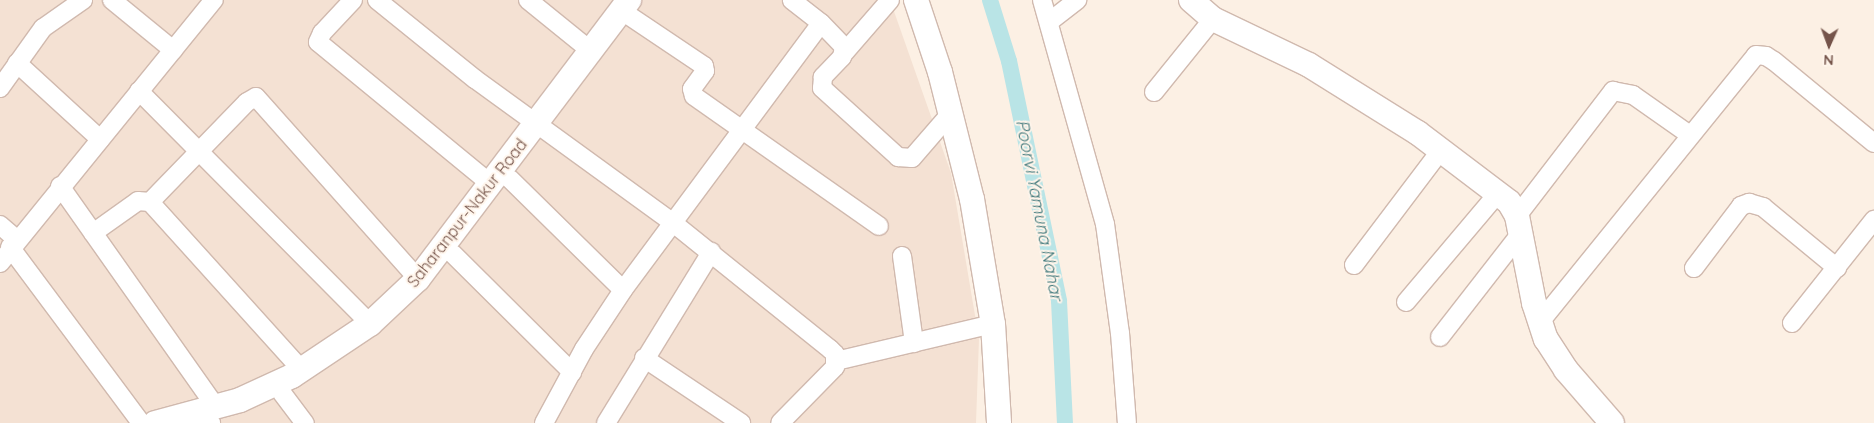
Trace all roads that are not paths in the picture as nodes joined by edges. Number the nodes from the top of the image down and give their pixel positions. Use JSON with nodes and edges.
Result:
{"nodes":[{"id":1,"x":83,"y":0,"type":"edge"},
{"id":2,"x":112,"y":0,"type":"edge"},
{"id":3,"x":214,"y":0,"type":"edge"},
{"id":4,"x":353,"y":0,"type":"edge"},
{"id":5,"x":377,"y":0,"type":"edge"},
{"id":6,"x":528,"y":0,"type":"edge"},
{"id":7,"x":792,"y":0,"type":"edge"},
{"id":8,"x":890,"y":0,"type":"edge"},
{"id":9,"x":916,"y":0,"type":"edge"},
{"id":10,"x":1042,"y":0,"type":"edge"},
{"id":11,"x":1077,"y":0,"type":"edge"},
{"id":12,"x":1191,"y":0,"type":"edge"},
{"id":13,"x":634,"y":6,"type":"edge"},
{"id":14,"x":1213,"y":19,"type":"junction"},
{"id":15,"x":1049,"y":22,"type":"junction"},
{"id":16,"x":821,"y":23,"type":"junction"},
{"id":17,"x":173,"y":50,"type":"junction"},
{"id":18,"x":591,"y":51,"type":"junction"},
{"id":19,"x":844,"y":53,"type":"junction"},
{"id":20,"x":17,"y":63,"type":"junction"},
{"id":21,"x":0,"y":88,"type":"edge"},
{"id":22,"x":139,"y":91,"type":"junction"},
{"id":23,"x":1154,"y":92,"type":"dead end"},
{"id":24,"x":951,"y":113,"type":"junction"},
{"id":25,"x":542,"y":127,"type":"junction"},
{"id":26,"x":741,"y":130,"type":"junction"},
{"id":27,"x":1690,"y":135,"type":"junction"},
{"id":28,"x":100,"y":138,"type":"junction"},
{"id":29,"x":1874,"y":143,"type":"edge"},
{"id":30,"x":1441,"y":150,"type":"junction"},
{"id":31,"x":198,"y":152,"type":"junction"},
{"id":32,"x":500,"y":182,"type":"junction"},
{"id":33,"x":60,"y":186,"type":"junction"},
{"id":34,"x":1498,"y":193,"type":"junction"},
{"id":35,"x":150,"y":202,"type":"junction"},
{"id":36,"x":1874,"y":220,"type":"edge"},
{"id":37,"x":672,"y":222,"type":"junction"},
{"id":38,"x":1520,"y":224,"type":"junction"},
{"id":39,"x":0,"y":225,"type":"edge"},
{"id":40,"x":878,"y":226,"type":"dead end"},
{"id":41,"x":94,"y":233,"type":"junction"},
{"id":42,"x":14,"y":243,"type":"junction"},
{"id":43,"x":711,"y":252,"type":"junction"},
{"id":44,"x":453,"y":254,"type":"junction"},
{"id":45,"x":902,"y":256,"type":"dead end"},
{"id":46,"x":0,"y":263,"type":"edge"},
{"id":47,"x":1354,"y":264,"type":"dead end"},
{"id":48,"x":1694,"y":268,"type":"dead end"},
{"id":49,"x":1837,"y":268,"type":"junction"},
{"id":50,"x":418,"y":279,"type":"junction"},
{"id":51,"x":623,"y":290,"type":"junction"},
{"id":52,"x":1406,"y":302,"type":"dead end"},
{"id":53,"x":1540,"y":322,"type":"junction"},
{"id":54,"x":1792,"y":323,"type":"dead end"},
{"id":55,"x":370,"y":324,"type":"junction"},
{"id":56,"x":993,"y":324,"type":"junction"},
{"id":57,"x":1440,"y":337,"type":"dead end"},
{"id":58,"x":914,"y":343,"type":"junction"},
{"id":59,"x":644,"y":358,"type":"junction"},
{"id":60,"x":836,"y":361,"type":"junction"},
{"id":61,"x":302,"y":370,"type":"junction"},
{"id":62,"x":572,"y":372,"type":"junction"},
{"id":63,"x":282,"y":393,"type":"junction"},
{"id":64,"x":210,"y":419,"type":"edge"},
{"id":65,"x":613,"y":420,"type":"edge"},
{"id":66,"x":141,"y":423,"type":"edge"},
{"id":67,"x":155,"y":423,"type":"edge"},
{"id":68,"x":305,"y":423,"type":"edge"},
{"id":69,"x":544,"y":423,"type":"edge"},
{"id":70,"x":740,"y":423,"type":"edge"},
{"id":71,"x":780,"y":423,"type":"edge"},
{"id":72,"x":999,"y":423,"type":"edge"},
{"id":73,"x":1127,"y":423,"type":"edge"},
{"id":74,"x":1612,"y":423,"type":"edge"}],
"edges":[{"from":1,"to":20,"type":"street"},
{"from":2,"to":17,"type":"street"},
{"from":3,"to":17,"type":"street"},
{"from":4,"to":32,"type":"street"},
{"from":5,"to":25,"type":"street"},
{"from":6,"to":18,"type":"street"},
{"from":7,"to":16,"type":"street"},
{"from":8,"to":19,"type":"street"},
{"from":9,"to":24,"type":"main road"},
{"from":10,"to":15,"type":"street"},
{"from":11,"to":15,"type":"street"},
{"from":12,"to":14,"type":"main road"},
{"from":13,"to":18,"type":"main road","name":"Saharanpur-Nakur Road"},
{"from":13,"to":25,"type":"main road","name":"Saharanpur-Nakur Road"},
{"from":13,"to":26,"type":"street"},
{"from":14,"to":23,"type":"street"},
{"from":14,"to":30,"type":"main road"},
{"from":15,"to":73,"type":"street"},
{"from":16,"to":19,"type":"street"},
{"from":16,"to":26,"type":"street"},
{"from":17,"to":22,"type":"street"},
{"from":18,"to":25,"type":"main road","name":"Saharanpur-Nakur Road"},
{"from":19,"to":24,"type":"street"},
{"from":20,"to":21,"type":"street"},
{"from":20,"to":28,"type":"street"},
{"from":22,"to":28,"type":"street"},
{"from":22,"to":31,"type":"street"},
{"from":24,"to":56,"type":"main road"},
{"from":25,"to":32,"type":"main road","name":"Saharanpur-Nakur Road"},
{"from":25,"to":37,"type":"street"},
{"from":26,"to":37,"type":"street"},
{"from":26,"to":40,"type":"street"},
{"from":27,"to":29,"type":"street"},
{"from":27,"to":38,"type":"street"},
{"from":27,"to":53,"type":"street"},
{"from":28,"to":33,"type":"street"},
{"from":30,"to":34,"type":"main road"},
{"from":30,"to":47,"type":"street"},
{"from":31,"to":35,"type":"street"},
{"from":31,"to":50,"type":"street"},
{"from":31,"to":55,"type":"street"},
{"from":32,"to":44,"type":"main road","name":"Saharanpur-Nakur Road"},
{"from":32,"to":50,"type":"main road","name":"Saharanpur-Nakur Road"},
{"from":32,"to":51,"type":"street"},
{"from":33,"to":41,"type":"street"},
{"from":33,"to":42,"type":"street"},
{"from":34,"to":38,"type":"main road"},
{"from":34,"to":52,"type":"street"},
{"from":35,"to":41,"type":"street"},
{"from":35,"to":61,"type":"street"},
{"from":36,"to":49,"type":"street"},
{"from":37,"to":43,"type":"street"},
{"from":37,"to":51,"type":"street"},
{"from":38,"to":53,"type":"main road"},
{"from":38,"to":57,"type":"street"},
{"from":39,"to":42,"type":"street"},
{"from":41,"to":64,"type":"street"},
{"from":42,"to":46,"type":"street"},
{"from":42,"to":66,"type":"street"},
{"from":43,"to":59,"type":"street"},
{"from":43,"to":60,"type":"street"},
{"from":44,"to":62,"type":"street"},
{"from":44,"to":63,"type":"main road","name":"Saharanpur-Nakur Road"},
{"from":45,"to":58,"type":"street"},
{"from":48,"to":49,"type":"street"},
{"from":49,"to":54,"type":"street"},
{"from":50,"to":55,"type":"main road","name":"Saharanpur-Nakur Road"},
{"from":51,"to":62,"type":"street"},
{"from":53,"to":74,"type":"main road"},
{"from":55,"to":61,"type":"main road","name":"Saharanpur-Nakur Road"},
{"from":56,"to":58,"type":"street"},
{"from":56,"to":72,"type":"main road"},
{"from":58,"to":60,"type":"street"},
{"from":59,"to":65,"type":"street"},
{"from":59,"to":70,"type":"street"},
{"from":60,"to":71,"type":"street"},
{"from":61,"to":64,"type":"main road","name":"Saharanpur-Nakur Road"},
{"from":62,"to":69,"type":"street"},
{"from":63,"to":64,"type":"main road","name":"Saharanpur-Nakur Road"},
{"from":63,"to":68,"type":"street"},
{"from":64,"to":67,"type":"main road","name":"Saharanpur-Nakur Road"}]}
